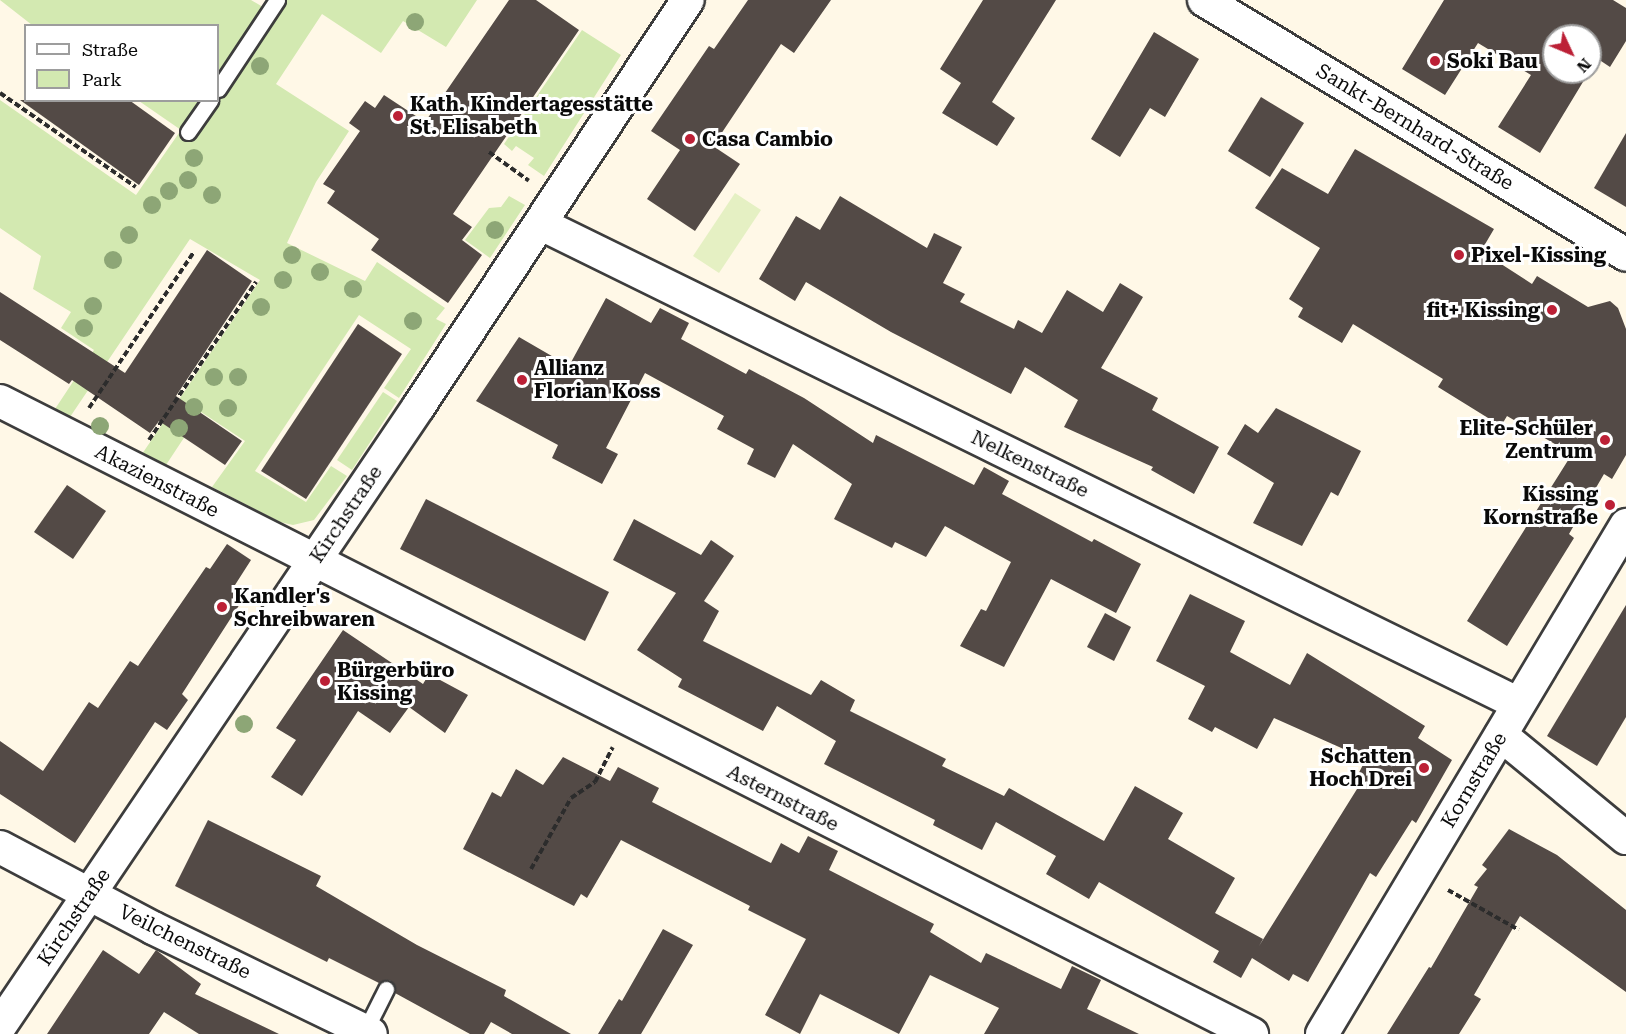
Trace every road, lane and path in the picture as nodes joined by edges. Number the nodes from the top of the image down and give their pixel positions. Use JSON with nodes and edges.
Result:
{"nodes":[{"id":1,"x":277,"y":0,"type":"edge"},
{"id":2,"x":688,"y":0,"type":"edge"},
{"id":3,"x":1204,"y":0,"type":"edge"},
{"id":4,"x":219,"y":87,"type":"edge"},
{"id":5,"x":0,"y":93,"type":"edge"},
{"id":6,"x":209,"y":102,"type":"edge"},
{"id":7,"x":188,"y":132,"type":"dead end"},
{"id":8,"x":489,"y":152,"type":"dead end"},
{"id":9,"x":136,"y":187,"type":"dead end"},
{"id":10,"x":549,"y":212,"type":"junction"},
{"id":11,"x":194,"y":252,"type":"dead end"},
{"id":12,"x":1626,"y":255,"type":"edge"},
{"id":13,"x":256,"y":282,"type":"dead end"},
{"id":14,"x":0,"y":401,"type":"edge"},
{"id":15,"x":70,"y":437,"type":"junction"},
{"id":16,"x":130,"y":468,"type":"junction"},
{"id":17,"x":1626,"y":525,"type":"edge"},
{"id":18,"x":315,"y":561,"type":"junction"},
{"id":19,"x":1519,"y":704,"type":"junction"},
{"id":20,"x":627,"y":720,"type":"junction"},
{"id":21,"x":1501,"y":735,"type":"junction"},
{"id":22,"x":1626,"y":838,"type":"edge"},
{"id":23,"x":0,"y":847,"type":"edge"},
{"id":24,"x":531,"y":869,"type":"dead end"},
{"id":25,"x":1418,"y":873,"type":"junction"},
{"id":26,"x":89,"y":894,"type":"junction"},
{"id":27,"x":1519,"y":930,"type":"dead end"},
{"id":28,"x":386,"y":988,"type":"dead end"},
{"id":29,"x":0,"y":1026,"type":"edge"},
{"id":30,"x":368,"y":1032,"type":"edge"},
{"id":31,"x":1252,"y":1034,"type":"edge"},
{"id":32,"x":1322,"y":1034,"type":"edge"}],
"edges":[{"from":1,"to":4,"type":"lane"},
{"from":2,"to":10,"type":"street","name":"Kirchstraße"},
{"from":3,"to":12,"type":"street","name":"Sankt-Bernhard-Straße"},
{"from":5,"to":9,"type":"path"},
{"from":6,"to":7,"type":"lane"},
{"from":8,"to":10,"type":"path"},
{"from":10,"to":18,"type":"street","name":"Kirchstraße"},
{"from":10,"to":19,"type":"street","name":"Nelkenstraße"},
{"from":11,"to":15,"type":"path"},
{"from":13,"to":16,"type":"path"},
{"from":14,"to":15,"type":"street","name":"Akazienstraße"},
{"from":15,"to":16,"type":"street","name":"Akazienstraße"},
{"from":16,"to":18,"type":"street","name":"Akazienstraße"},
{"from":17,"to":19,"type":"street","name":"Kornstraße"},
{"from":18,"to":20,"type":"street","name":"Asternstraße"},
{"from":18,"to":26,"type":"street","name":"Kirchstraße"},
{"from":19,"to":21,"type":"street","name":"Kornstraße"},
{"from":20,"to":24,"type":"path"},
{"from":20,"to":31,"type":"street","name":"Asternstraße"},
{"from":21,"to":22,"type":"street"},
{"from":21,"to":25,"type":"street","name":"Kornstraße"},
{"from":23,"to":26,"type":"street","name":"Veilchenstraße"},
{"from":25,"to":27,"type":"path"},
{"from":25,"to":32,"type":"street","name":"Kornstraße"},
{"from":26,"to":29,"type":"street","name":"Kirchstraße"},
{"from":26,"to":30,"type":"street","name":"Veilchenstraße"},
{"from":28,"to":30,"type":"lane"}]}
